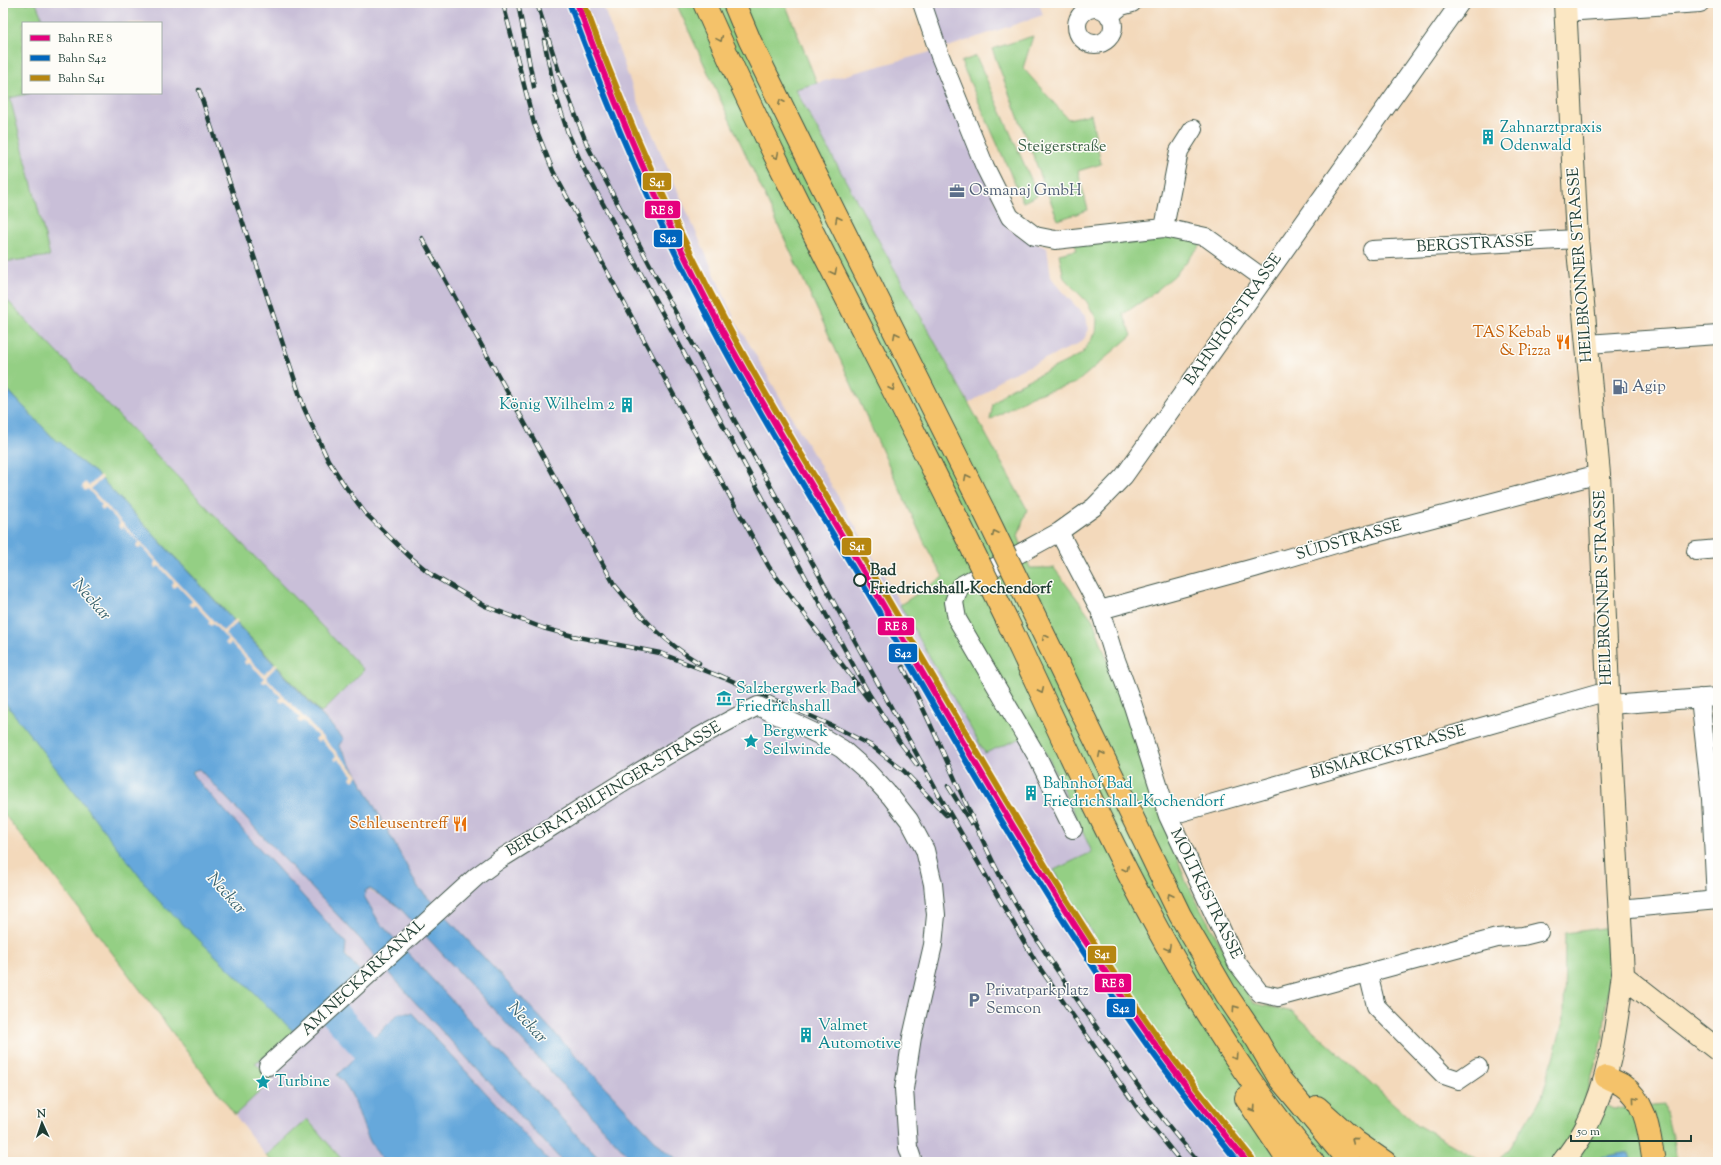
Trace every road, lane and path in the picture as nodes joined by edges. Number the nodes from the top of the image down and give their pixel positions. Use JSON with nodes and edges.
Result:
{"nodes":[{"id":1,"x":704,"y":3,"type":"edge"},
{"id":2,"x":734,"y":3,"type":"edge"},
{"id":3,"x":922,"y":3,"type":"edge"},
{"id":4,"x":1132,"y":3,"type":"edge"},
{"id":5,"x":1460,"y":3,"type":"edge"},
{"id":6,"x":1700,"y":3,"type":"edge"},
{"id":7,"x":1565,"y":8,"type":"edge"},
{"id":8,"x":1109,"y":16,"type":"dead end"},
{"id":9,"x":1194,"y":128,"type":"dead end"},
{"id":10,"x":1164,"y":228,"type":"junction"},
{"id":11,"x":1577,"y":239,"type":"junction"},
{"id":12,"x":1372,"y":250,"type":"dead end"},
{"id":13,"x":1263,"y":278,"type":"junction"},
{"id":14,"x":1718,"y":335,"type":"edge"},
{"id":15,"x":1587,"y":344,"type":"junction"},
{"id":16,"x":1599,"y":474,"type":"junction"},
{"id":17,"x":1059,"y":532,"type":"junction"},
{"id":18,"x":1718,"y":549,"type":"edge"},
{"id":19,"x":1696,"y":551,"type":"dead end"},
{"id":20,"x":1100,"y":610,"type":"junction"},
{"id":21,"x":1718,"y":696,"type":"edge"},
{"id":22,"x":1608,"y":698,"type":"junction"},
{"id":23,"x":1700,"y":698,"type":"junction"},
{"id":24,"x":1168,"y":816,"type":"junction"},
{"id":25,"x":1073,"y":829,"type":"dead end"},
{"id":26,"x":460,"y":890,"type":"joint"},
{"id":27,"x":1717,"y":900,"type":"edge"},
{"id":28,"x":1619,"y":909,"type":"junction"},
{"id":29,"x":1539,"y":932,"type":"dead end"},
{"id":30,"x":1368,"y":973,"type":"junction"},
{"id":31,"x":1623,"y":976,"type":"junction"},
{"id":32,"x":1184,"y":977,"type":"junction"},
{"id":33,"x":1257,"y":1040,"type":"junction"},
{"id":34,"x":1718,"y":1050,"type":"edge"},
{"id":35,"x":268,"y":1066,"type":"dead end"},
{"id":36,"x":1478,"y":1067,"type":"dead end"},
{"id":37,"x":1606,"y":1077,"type":"junction"},
{"id":38,"x":1568,"y":1157,"type":"edge"},
{"id":39,"x":913,"y":1162,"type":"edge"},
{"id":40,"x":1289,"y":1162,"type":"edge"},
{"id":41,"x":1313,"y":1162,"type":"edge"},
{"id":42,"x":1348,"y":1162,"type":"edge"},
{"id":43,"x":1386,"y":1162,"type":"edge"},
{"id":44,"x":1654,"y":1162,"type":"edge"}],
"edges":[{"from":1,"to":32,"type":"highway","one_way":true,"bridge":true},
{"from":33,"to":2,"type":"highway","one_way":true,"bridge":true},
{"from":3,"to":10,"type":"street"},
{"from":4,"to":8,"type":"street"},
{"from":5,"to":13,"type":"street","name":"BAHNHOFSTRASSE"},
{"from":6,"to":7,"type":"street"},
{"from":7,"to":11,"type":"main road","name":"HEILBRONNER STRASSE"},
{"from":9,"to":10,"type":"street"},
{"from":10,"to":13,"type":"street"},
{"from":11,"to":12,"type":"street","name":"BERGSTRASSE"},
{"from":11,"to":15,"type":"main road","name":"HEILBRONNER STRASSE"},
{"from":13,"to":17,"type":"street","name":"BAHNHOFSTRASSE"},
{"from":14,"to":15,"type":"street"},
{"from":15,"to":16,"type":"main road","name":"HEILBRONNER STRASSE"},
{"from":16,"to":20,"type":"street","name":"SÜDSTRASSE"},
{"from":16,"to":22,"type":"main road","name":"HEILBRONNER STRASSE"},
{"from":17,"to":20,"type":"street","name":"MOLTKESTRASSE"},
{"from":17,"to":25,"type":"street","name":"BAHNHOFSTRASSE"},
{"from":18,"to":19,"type":"street"},
{"from":20,"to":24,"type":"street","name":"MOLTKESTRASSE"},
{"from":21,"to":23,"type":"street","name":"BISMARCKSTRASSE"},
{"from":22,"to":23,"type":"street","name":"BISMARCKSTRASSE"},
{"from":22,"to":24,"type":"street","name":"BISMARCKSTRASSE"},
{"from":22,"to":28,"type":"main road","name":"HEILBRONNER STRASSE"},
{"from":23,"to":27,"type":"street"},
{"from":24,"to":30,"type":"street","name":"MOLTKESTRASSE"},
{"from":26,"to":35,"type":"street","name":"AM NECKARKANAL"},
{"from":26,"to":39,"type":"street","name":"BERGRAT-BILFINGER-STRASSE"},
{"from":27,"to":28,"type":"street"},
{"from":28,"to":31,"type":"main road","name":"HEILBRONNER STRASSE"},
{"from":29,"to":30,"type":"street","name":"MOLTKESTRASSE"},
{"from":30,"to":36,"type":"street"},
{"from":31,"to":34,"type":"main road"},
{"from":31,"to":37,"type":"main road","name":"HEILBRONNER STRASSE"},
{"from":32,"to":40,"type":"highway","one_way":true},
{"from":32,"to":41,"type":"highway","one_way":true},
{"from":33,"to":42,"type":"highway"},
{"from":43,"to":33,"type":"highway","one_way":true},
{"from":37,"to":38,"type":"main road","name":"HEILBRONNER STRASSE"},
{"from":44,"to":37,"type":"highway","one_way":true}]}
